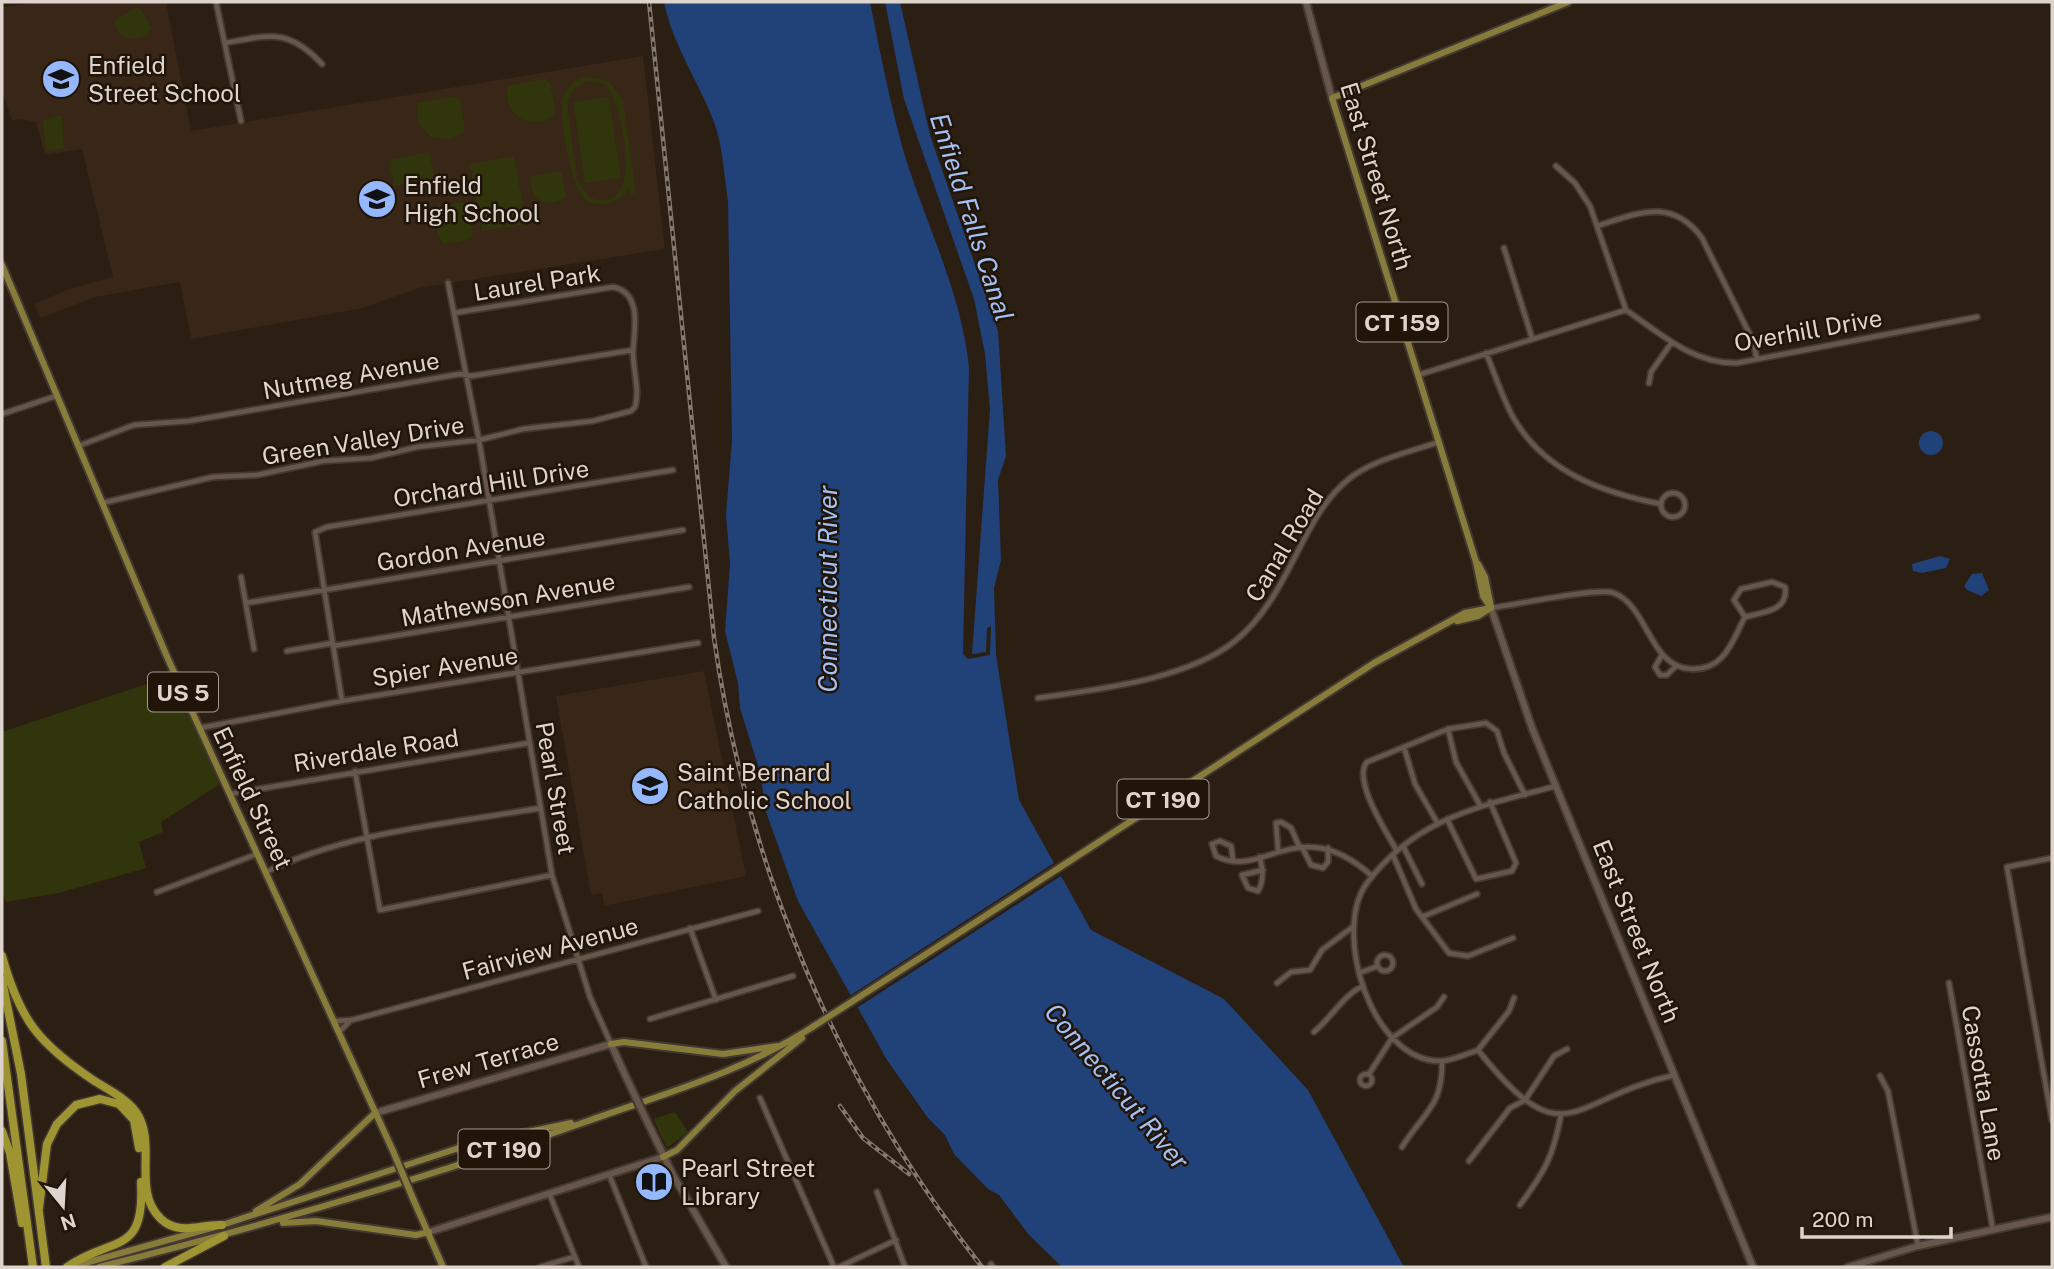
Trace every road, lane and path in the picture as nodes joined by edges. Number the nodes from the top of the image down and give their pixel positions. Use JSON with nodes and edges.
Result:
{"nodes":[{"id":1,"x":216,"y":2,"type":"edge"},
{"id":2,"x":1306,"y":2,"type":"edge"},
{"id":3,"x":1568,"y":2,"type":"edge"},
{"id":4,"x":225,"y":44,"type":"junction"},
{"id":5,"x":322,"y":64,"type":"dead end"},
{"id":6,"x":1332,"y":98,"type":"junction"},
{"id":7,"x":241,"y":121,"type":"dead end"},
{"id":8,"x":1556,"y":166,"type":"dead end"},
{"id":9,"x":1597,"y":226,"type":"junction"},
{"id":10,"x":1504,"y":248,"type":"dead end"},
{"id":11,"x":2,"y":265,"type":"edge"},
{"id":12,"x":448,"y":283,"type":"dead end"},
{"id":13,"x":1626,"y":310,"type":"junction"},
{"id":14,"x":454,"y":313,"type":"junction"},
{"id":15,"x":1977,"y":317,"type":"dead end"},
{"id":16,"x":1532,"y":338,"type":"junction"},
{"id":17,"x":1672,"y":342,"type":"junction"},
{"id":18,"x":633,"y":350,"type":"junction"},
{"id":19,"x":1486,"y":353,"type":"junction"},
{"id":20,"x":1757,"y":359,"type":"junction"},
{"id":21,"x":1418,"y":375,"type":"junction"},
{"id":22,"x":466,"y":376,"type":"junction"},
{"id":23,"x":1649,"y":383,"type":"dead end"},
{"id":24,"x":56,"y":396,"type":"junction"},
{"id":25,"x":631,"y":411,"type":"joint"},
{"id":26,"x":2,"y":414,"type":"edge"},
{"id":27,"x":479,"y":440,"type":"junction"},
{"id":28,"x":1439,"y":442,"type":"junction"},
{"id":29,"x":77,"y":446,"type":"junction"},
{"id":30,"x":673,"y":470,"type":"dead end"},
{"id":31,"x":489,"y":500,"type":"junction"},
{"id":32,"x":101,"y":503,"type":"junction"},
{"id":33,"x":1661,"y":504,"type":"junction"},
{"id":34,"x":682,"y":530,"type":"dead end"},
{"id":35,"x":499,"y":561,"type":"junction"},
{"id":36,"x":241,"y":577,"type":"dead end"},
{"id":37,"x":689,"y":586,"type":"dead end"},
{"id":38,"x":324,"y":590,"type":"junction"},
{"id":39,"x":246,"y":603,"type":"junction"},
{"id":40,"x":1491,"y":608,"type":"junction"},
{"id":41,"x":508,"y":617,"type":"junction"},
{"id":42,"x":1745,"y":617,"type":"junction"},
{"id":43,"x":698,"y":643,"type":"dead end"},
{"id":44,"x":333,"y":644,"type":"junction"},
{"id":45,"x":254,"y":649,"type":"dead end"},
{"id":46,"x":287,"y":651,"type":"dead end"},
{"id":47,"x":1662,"y":655,"type":"junction"},
{"id":48,"x":1676,"y":666,"type":"junction"},
{"id":49,"x":516,"y":673,"type":"junction"},
{"id":50,"x":1038,"y":698,"type":"dead end"},
{"id":51,"x":342,"y":701,"type":"junction"},
{"id":52,"x":200,"y":728,"type":"junction"},
{"id":53,"x":1448,"y":729,"type":"junction"},
{"id":54,"x":529,"y":743,"type":"junction"},
{"id":55,"x":1404,"y":747,"type":"junction"},
{"id":56,"x":355,"y":771,"type":"junction"},
{"id":57,"x":1556,"y":786,"type":"junction"},
{"id":58,"x":230,"y":794,"type":"junction"},
{"id":59,"x":1525,"y":795,"type":"junction"},
{"id":60,"x":1490,"y":802,"type":"junction"},
{"id":61,"x":1480,"y":805,"type":"junction"},
{"id":62,"x":540,"y":808,"type":"junction"},
{"id":63,"x":1447,"y":819,"type":"junction"},
{"id":64,"x":1438,"y":824,"type":"junction"},
{"id":65,"x":365,"y":838,"type":"junction"},
{"id":66,"x":1301,"y":846,"type":"junction"},
{"id":67,"x":1402,"y":846,"type":"junction"},
{"id":68,"x":1328,"y":848,"type":"junction"},
{"id":69,"x":1278,"y":850,"type":"junction"},
{"id":70,"x":258,"y":853,"type":"junction"},
{"id":71,"x":1395,"y":853,"type":"junction"},
{"id":72,"x":1260,"y":857,"type":"junction"},
{"id":73,"x":2052,"y":858,"type":"edge"},
{"id":74,"x":1233,"y":860,"type":"junction"},
{"id":75,"x":1263,"y":870,"type":"junction"},
{"id":76,"x":267,"y":872,"type":"junction"},
{"id":77,"x":552,"y":875,"type":"junction"},
{"id":78,"x":1372,"y":877,"type":"junction"},
{"id":79,"x":1422,"y":884,"type":"dead end"},
{"id":80,"x":157,"y":892,"type":"dead end"},
{"id":81,"x":1477,"y":894,"type":"dead end"},
{"id":82,"x":758,"y":911,"type":"dead end"},
{"id":83,"x":1422,"y":917,"type":"junction"},
{"id":84,"x":1354,"y":926,"type":"junction"},
{"id":85,"x":690,"y":928,"type":"junction"},
{"id":86,"x":1513,"y":938,"type":"dead end"},
{"id":87,"x":2,"y":956,"type":"edge"},
{"id":88,"x":579,"y":958,"type":"junction"},
{"id":89,"x":1378,"y":966,"type":"dead end"},
{"id":90,"x":1359,"y":973,"type":"junction"},
{"id":91,"x":793,"y":976,"type":"dead end"},
{"id":92,"x":2,"y":980,"type":"edge"},
{"id":93,"x":1277,"y":983,"type":"dead end"},
{"id":94,"x":1949,"y":983,"type":"dead end"},
{"id":95,"x":1362,"y":987,"type":"junction"},
{"id":96,"x":1444,"y":997,"type":"dead end"},
{"id":97,"x":1514,"y":998,"type":"dead end"},
{"id":98,"x":716,"y":1000,"type":"junction"},
{"id":99,"x":650,"y":1019,"type":"dead end"},
{"id":100,"x":352,"y":1020,"type":"junction"},
{"id":101,"x":335,"y":1021,"type":"junction"},
{"id":102,"x":812,"y":1028,"type":"junction"},
{"id":103,"x":340,"y":1031,"type":"junction"},
{"id":104,"x":1314,"y":1031,"type":"dead end"},
{"id":105,"x":1392,"y":1038,"type":"junction"},
{"id":106,"x":2,"y":1041,"type":"edge"},
{"id":107,"x":611,"y":1044,"type":"junction"},
{"id":108,"x":783,"y":1045,"type":"junction"},
{"id":109,"x":1567,"y":1049,"type":"dead end"},
{"id":110,"x":1478,"y":1050,"type":"junction"},
{"id":111,"x":1442,"y":1061,"type":"junction"},
{"id":112,"x":1369,"y":1074,"type":"dead end"},
{"id":113,"x":1676,"y":1075,"type":"junction"},
{"id":114,"x":1880,"y":1076,"type":"dead end"},
{"id":115,"x":760,"y":1098,"type":"dead end"},
{"id":116,"x":1525,"y":1100,"type":"junction"},
{"id":117,"x":376,"y":1112,"type":"junction"},
{"id":118,"x":1561,"y":1115,"type":"junction"},
{"id":119,"x":2052,"y":1120,"type":"edge"},
{"id":120,"x":587,"y":1121,"type":"junction"},
{"id":121,"x":2,"y":1131,"type":"edge"},
{"id":122,"x":1402,"y":1147,"type":"dead end"},
{"id":123,"x":663,"y":1157,"type":"junction"},
{"id":124,"x":1469,"y":1161,"type":"dead end"},
{"id":125,"x":608,"y":1174,"type":"junction"},
{"id":126,"x":877,"y":1192,"type":"dead end"},
{"id":127,"x":549,"y":1193,"type":"junction"},
{"id":128,"x":1520,"y":1205,"type":"dead end"},
{"id":129,"x":39,"y":1208,"type":"junction"},
{"id":130,"x":249,"y":1216,"type":"junction"},
{"id":131,"x":2052,"y":1217,"type":"edge"},
{"id":132,"x":271,"y":1223,"type":"junction"},
{"id":133,"x":222,"y":1225,"type":"junction"},
{"id":134,"x":1993,"y":1230,"type":"junction"},
{"id":135,"x":429,"y":1232,"type":"junction"},
{"id":136,"x":224,"y":1236,"type":"junction"},
{"id":137,"x":896,"y":1240,"type":"junction"},
{"id":138,"x":30,"y":1245,"type":"junction"},
{"id":139,"x":1917,"y":1246,"type":"junction"},
{"id":140,"x":575,"y":1257,"type":"junction"},
{"id":141,"x":33,"y":1267,"type":"edge"},
{"id":142,"x":46,"y":1267,"type":"edge"},
{"id":143,"x":68,"y":1267,"type":"edge"},
{"id":144,"x":99,"y":1267,"type":"edge"},
{"id":145,"x":165,"y":1267,"type":"edge"},
{"id":146,"x":443,"y":1267,"type":"edge"},
{"id":147,"x":540,"y":1267,"type":"edge"},
{"id":148,"x":579,"y":1267,"type":"edge"},
{"id":149,"x":646,"y":1267,"type":"edge"},
{"id":150,"x":726,"y":1267,"type":"edge"},
{"id":151,"x":836,"y":1267,"type":"edge"},
{"id":152,"x":905,"y":1267,"type":"edge"},
{"id":153,"x":1753,"y":1267,"type":"edge"},
{"id":154,"x":1848,"y":1267,"type":"edge"}],
"edges":[{"from":1,"to":4,"type":"street"},
{"from":2,"to":6,"type":"main road","name":"East Street North","number":"CT 159"},
{"from":3,"to":6,"type":"main road"},
{"from":4,"to":5,"type":"street"},
{"from":4,"to":7,"type":"street"},
{"from":6,"to":21,"type":"main road","name":"East Street North","number":"CT 159"},
{"from":8,"to":9,"type":"street"},
{"from":9,"to":13,"type":"street"},
{"from":9,"to":20,"type":"street"},
{"from":10,"to":16,"type":"street"},
{"from":11,"to":24,"type":"main road","name":"Enfield Street","number":"US 5"},
{"from":12,"to":14,"type":"street","name":"Pearl Street"},
{"from":13,"to":16,"type":"street"},
{"from":13,"to":17,"type":"street","name":"Overhill Drive"},
{"from":14,"to":18,"type":"street","name":"Laurel Park"},
{"from":14,"to":22,"type":"street","name":"Pearl Street"},
{"from":15,"to":20,"type":"street","name":"Overhill Drive"},
{"from":16,"to":19,"type":"street"},
{"from":17,"to":20,"type":"street","name":"Overhill Drive"},
{"from":17,"to":23,"type":"street"},
{"from":18,"to":22,"type":"street","name":"Nutmeg Avenue"},
{"from":18,"to":25,"type":"street","name":"Laurel Park"},
{"from":19,"to":21,"type":"street"},
{"from":19,"to":33,"type":"street"},
{"from":21,"to":28,"type":"main road","name":"East Street North","number":"CT 159"},
{"from":22,"to":27,"type":"street","name":"Pearl Street"},
{"from":22,"to":29,"type":"street","name":"Nutmeg Avenue"},
{"from":24,"to":26,"type":"street"},
{"from":24,"to":29,"type":"main road","name":"Enfield Street","number":"US 5"},
{"from":25,"to":27,"type":"street","name":"Green Valley Drive"},
{"from":27,"to":31,"type":"street","name":"Pearl Street"},
{"from":27,"to":32,"type":"street","name":"Green Valley Drive"},
{"from":28,"to":40,"type":"main road","name":"East Street North","number":"CT 159"},
{"from":28,"to":50,"type":"street","name":"Canal Road"},
{"from":29,"to":32,"type":"main road","name":"Enfield Street","number":"US 5"},
{"from":30,"to":31,"type":"street","name":"Orchard Hill Drive"},
{"from":31,"to":35,"type":"street","name":"Pearl Street"},
{"from":31,"to":38,"type":"street","name":"Orchard Hill Drive"},
{"from":32,"to":52,"type":"main road","name":"Enfield Street","number":"US 5"},
{"from":33,"to":33,"type":"street"},
{"from":34,"to":35,"type":"street","name":"Gordon Avenue"},
{"from":35,"to":38,"type":"street","name":"Gordon Avenue"},
{"from":35,"to":41,"type":"street","name":"Pearl Street"},
{"from":36,"to":39,"type":"street"},
{"from":37,"to":41,"type":"street","name":"Mathewson Avenue"},
{"from":38,"to":39,"type":"street","name":"Gordon Avenue"},
{"from":38,"to":44,"type":"street"},
{"from":39,"to":45,"type":"street"},
{"from":40,"to":47,"type":"street"},
{"from":40,"to":57,"type":"main road","name":"East Street North","number":"CT 159"},
{"from":40,"to":102,"type":"main road","number":"CT 190","bridge":true},
{"from":41,"to":44,"type":"street","name":"Mathewson Avenue"},
{"from":41,"to":49,"type":"street","name":"Pearl Street"},
{"from":42,"to":42,"type":"street"},
{"from":42,"to":48,"type":"street"},
{"from":43,"to":49,"type":"street","name":"Spier Avenue"},
{"from":44,"to":46,"type":"street","name":"Mathewson Avenue"},
{"from":44,"to":51,"type":"street"},
{"from":47,"to":48,"type":"street"},
{"from":47,"to":48,"type":"street"},
{"from":49,"to":51,"type":"street","name":"Spier Avenue"},
{"from":49,"to":54,"type":"street","name":"Pearl Street"},
{"from":51,"to":52,"type":"street","name":"Spier Avenue"},
{"from":52,"to":58,"type":"main road","name":"Enfield Street","number":"US 5"},
{"from":53,"to":55,"type":"street"},
{"from":53,"to":59,"type":"street"},
{"from":53,"to":61,"type":"street"},
{"from":54,"to":56,"type":"street","name":"Riverdale Road"},
{"from":54,"to":62,"type":"street","name":"Pearl Street"},
{"from":55,"to":64,"type":"street"},
{"from":55,"to":71,"type":"street"},
{"from":56,"to":58,"type":"street","name":"Riverdale Road"},
{"from":56,"to":65,"type":"street"},
{"from":57,"to":59,"type":"street"},
{"from":57,"to":113,"type":"main road","name":"East Street North","number":"CT 159"},
{"from":58,"to":70,"type":"main road","name":"Enfield Street","number":"US 5"},
{"from":59,"to":60,"type":"street"},
{"from":60,"to":61,"type":"street"},
{"from":60,"to":63,"type":"street"},
{"from":61,"to":63,"type":"street"},
{"from":62,"to":65,"type":"street"},
{"from":62,"to":77,"type":"street","name":"Pearl Street"},
{"from":63,"to":64,"type":"street"},
{"from":64,"to":67,"type":"street"},
{"from":65,"to":76,"type":"street"},
{"from":65,"to":77,"type":"street"},
{"from":66,"to":68,"type":"street"},
{"from":66,"to":68,"type":"street"},
{"from":66,"to":69,"type":"street"},
{"from":66,"to":69,"type":"street"},
{"from":67,"to":71,"type":"street"},
{"from":67,"to":79,"type":"street"},
{"from":68,"to":78,"type":"street"},
{"from":69,"to":72,"type":"street"},
{"from":70,"to":76,"type":"main road","name":"Enfield Street","number":"US 5"},
{"from":70,"to":80,"type":"street"},
{"from":71,"to":78,"type":"street"},
{"from":71,"to":83,"type":"street"},
{"from":72,"to":74,"type":"street"},
{"from":72,"to":75,"type":"street"},
{"from":73,"to":119,"type":"street"},
{"from":74,"to":74,"type":"street"},
{"from":75,"to":75,"type":"street"},
{"from":76,"to":101,"type":"main road","name":"Enfield Street","number":"US 5"},
{"from":77,"to":88,"type":"street","name":"Pearl Street"},
{"from":78,"to":84,"type":"street"},
{"from":81,"to":83,"type":"street"},
{"from":82,"to":85,"type":"street","name":"Fairview Avenue"},
{"from":83,"to":86,"type":"street"},
{"from":84,"to":90,"type":"street"},
{"from":84,"to":93,"type":"street"},
{"from":85,"to":88,"type":"street","name":"Fairview Avenue"},
{"from":85,"to":98,"type":"street"},
{"from":87,"to":133,"type":"highway"},
{"from":88,"to":100,"type":"street","name":"Fairview Avenue"},
{"from":88,"to":107,"type":"street","name":"Pearl Street"},
{"from":89,"to":90,"type":"street"},
{"from":90,"to":95,"type":"street"},
{"from":91,"to":98,"type":"street"},
{"from":92,"to":129,"type":"highway"},
{"from":94,"to":134,"type":"street","name":"Cassotta Lane"},
{"from":95,"to":104,"type":"street"},
{"from":95,"to":105,"type":"street"},
{"from":96,"to":105,"type":"street"},
{"from":97,"to":110,"type":"street"},
{"from":98,"to":99,"type":"street"},
{"from":100,"to":101,"type":"street","name":"Fairview Avenue"},
{"from":100,"to":103,"type":"street","name":"Fairview Avenue"},
{"from":101,"to":103,"type":"main road","name":"Enfield Street","number":"US 5"},
{"from":102,"to":108,"type":"main road","number":"CT 190"},
{"from":102,"to":123,"type":"main road"},
{"from":103,"to":117,"type":"main road","name":"Enfield Street","number":"US 5"},
{"from":105,"to":111,"type":"street"},
{"from":105,"to":112,"type":"street"},
{"from":106,"to":138,"type":"highway"},
{"from":107,"to":108,"type":"main road"},
{"from":107,"to":117,"type":"main road","name":"Frew Terrace"},
{"from":107,"to":123,"type":"main road","name":"Pearl Street","bridge":true},
{"from":108,"to":120,"type":"main road","number":"CT 190"},
{"from":109,"to":116,"type":"street"},
{"from":110,"to":111,"type":"street"},
{"from":110,"to":116,"type":"street"},
{"from":111,"to":122,"type":"street"},
{"from":113,"to":118,"type":"street"},
{"from":113,"to":153,"type":"main road","name":"East Street North","number":"CT 159"},
{"from":114,"to":139,"type":"street"},
{"from":115,"to":151,"type":"street"},
{"from":116,"to":118,"type":"street"},
{"from":116,"to":124,"type":"street"},
{"from":117,"to":130,"type":"main road"},
{"from":117,"to":135,"type":"main road","name":"Enfield Street","number":"US 5","bridge":true},
{"from":118,"to":128,"type":"street"},
{"from":120,"to":130,"type":"main road","number":"CT 190"},
{"from":120,"to":132,"type":"main road","number":"CT 190"},
{"from":121,"to":138,"type":"highway"},
{"from":123,"to":125,"type":"main road"},
{"from":123,"to":150,"type":"main road","name":"Pearl Street"},
{"from":125,"to":127,"type":"main road"},
{"from":125,"to":149,"type":"street"},
{"from":126,"to":137,"type":"street"},
{"from":127,"to":135,"type":"main road"},
{"from":127,"to":140,"type":"street"},
{"from":129,"to":142,"type":"highway"},
{"from":129,"to":143,"type":"highway"},
{"from":130,"to":133,"type":"main road","number":"CT 190"},
{"from":131,"to":134,"type":"main road"},
{"from":132,"to":135,"type":"main road"},
{"from":132,"to":136,"type":"main road","number":"CT 190"},
{"from":133,"to":143,"type":"main road","number":"CT 190"},
{"from":134,"to":139,"type":"main road"},
{"from":135,"to":146,"type":"main road","name":"Enfield Street","number":"US 5"},
{"from":136,"to":144,"type":"main road","number":"CT 190"},
{"from":136,"to":145,"type":"highway"},
{"from":137,"to":151,"type":"street"},
{"from":137,"to":152,"type":"street"},
{"from":138,"to":141,"type":"highway"},
{"from":139,"to":154,"type":"main road"},
{"from":140,"to":147,"type":"street"},
{"from":140,"to":148,"type":"street"}]}
